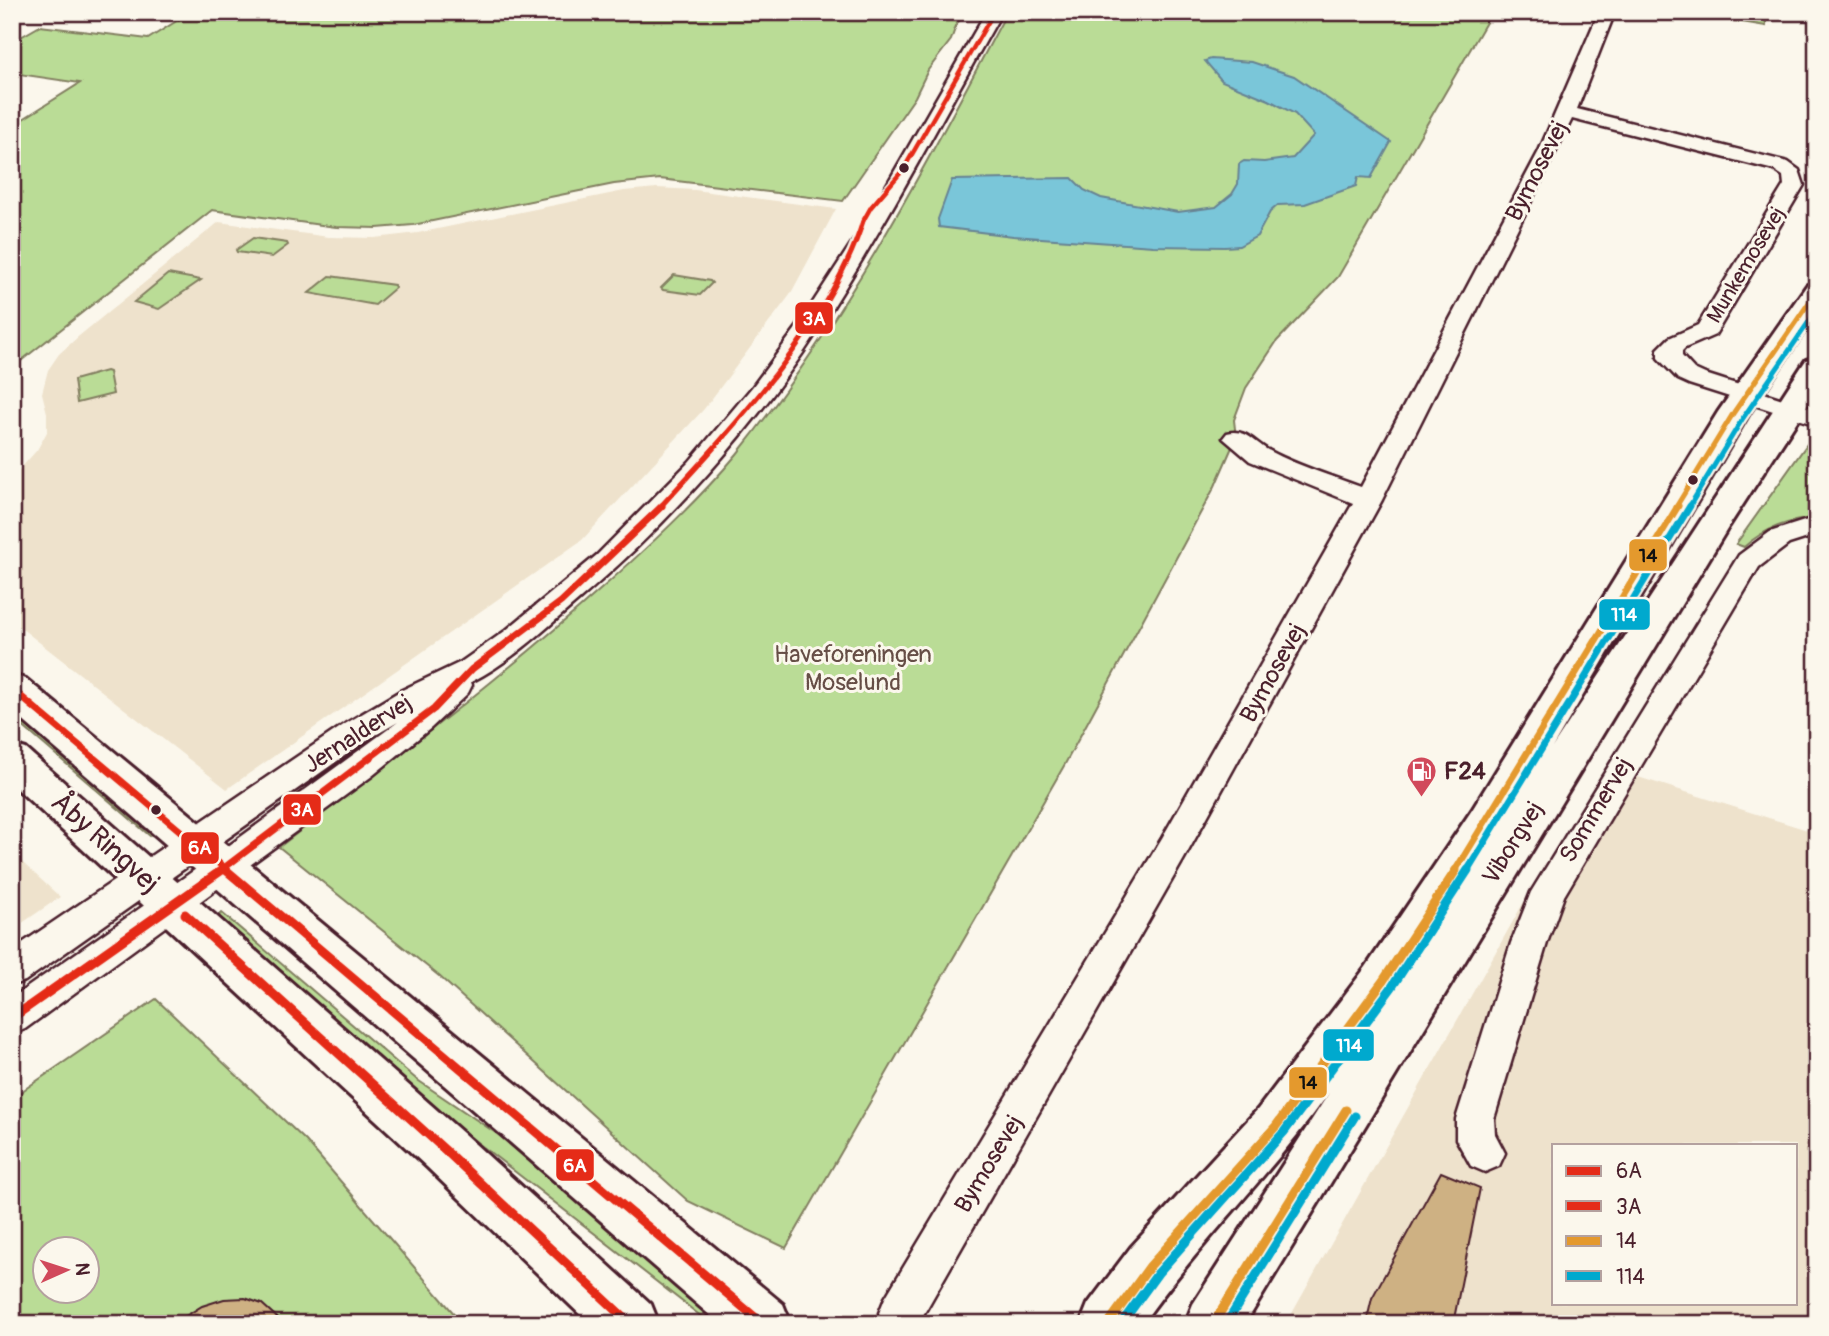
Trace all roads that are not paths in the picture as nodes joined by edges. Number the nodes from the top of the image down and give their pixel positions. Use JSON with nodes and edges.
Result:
{"nodes":[{"id":1,"x":993,"y":12,"type":"edge"},
{"id":2,"x":1607,"y":12,"type":"edge"},
{"id":3,"x":1567,"y":112,"type":"junction"},
{"id":4,"x":1817,"y":291,"type":"edge"},
{"id":5,"x":1817,"y":366,"type":"edge"},
{"id":6,"x":1746,"y":395,"type":"junction"},
{"id":7,"x":1803,"y":414,"type":"edge"},
{"id":8,"x":1236,"y":438,"type":"dead end"},
{"id":9,"x":1369,"y":500,"type":"junction"},
{"id":10,"x":1817,"y":526,"type":"edge"},
{"id":11,"x":12,"y":689,"type":"edge"},
{"id":12,"x":12,"y":760,"type":"edge"},
{"id":13,"x":209,"y":856,"type":"junction"},
{"id":14,"x":160,"y":891,"type":"junction"},
{"id":15,"x":12,"y":970,"type":"edge"},
{"id":16,"x":12,"y":1018,"type":"edge"},
{"id":17,"x":1485,"y":1153,"type":"dead end"},
{"id":18,"x":900,"y":1313,"type":"dead end"},
{"id":19,"x":631,"y":1324,"type":"edge"},
{"id":20,"x":763,"y":1324,"type":"edge"},
{"id":21,"x":1108,"y":1324,"type":"edge"},
{"id":22,"x":1213,"y":1324,"type":"edge"}],
"edges":[{"from":1,"to":13,"type":"street","name":"Jernaldervej"},
{"from":2,"to":3,"type":"street","name":"Bymosevej"},
{"from":3,"to":6,"type":"street","name":"Munkemosevej"},
{"from":3,"to":9,"type":"street","name":"Bymosevej"},
{"from":4,"to":6,"type":"main road","name":"Viborgvej"},
{"from":5,"to":7,"type":"main road","name":"Viborgvej"},
{"from":6,"to":7,"type":"street"},
{"from":6,"to":21,"type":"main road","name":"Viborgvej"},
{"from":7,"to":22,"type":"main road","name":"Viborgvej"},
{"from":8,"to":9,"type":"street"},
{"from":9,"to":18,"type":"street","name":"Bymosevej"},
{"from":10,"to":17,"type":"street","name":"Sommervej"},
{"from":11,"to":13,"type":"main road"},
{"from":12,"to":14,"type":"main road","name":"Åby Ringvej"},
{"from":13,"to":14,"type":"street","name":"Jernaldervej"},
{"from":13,"to":20,"type":"main road"},
{"from":14,"to":15,"type":"street"},
{"from":14,"to":16,"type":"street"},
{"from":14,"to":19,"type":"main road","name":"Åby Ringvej"}]}
